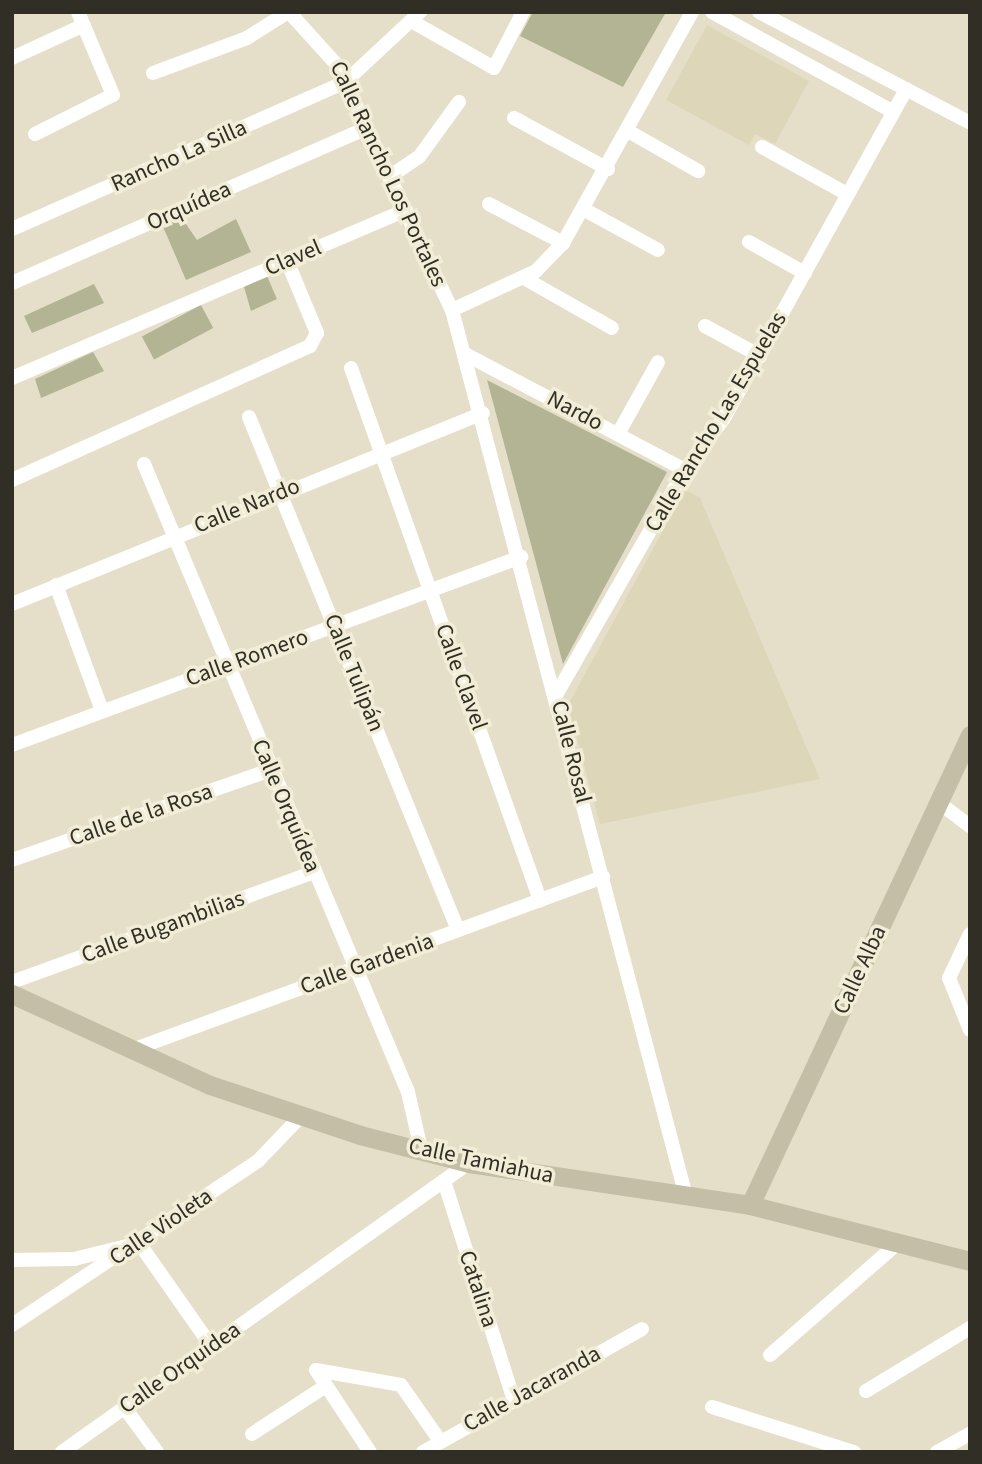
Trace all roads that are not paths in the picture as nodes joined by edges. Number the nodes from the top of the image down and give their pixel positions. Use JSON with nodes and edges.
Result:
{"nodes":[{"id":1,"x":288,"y":12,"type":"edge"},
{"id":2,"x":523,"y":12,"type":"edge"},
{"id":3,"x":692,"y":12,"type":"edge"},
{"id":4,"x":712,"y":12,"type":"edge"},
{"id":5,"x":758,"y":12,"type":"edge"},
{"id":6,"x":417,"y":17,"type":"edge"},
{"id":7,"x":81,"y":19,"type":"edge"},
{"id":8,"x":12,"y":58,"type":"edge"},
{"id":9,"x":153,"y":74,"type":"dead end"},
{"id":10,"x":345,"y":82,"type":"junction"},
{"id":11,"x":906,"y":89,"type":"junction"},
{"id":12,"x":459,"y":102,"type":"dead end"},
{"id":13,"x":892,"y":111,"type":"junction"},
{"id":14,"x":514,"y":118,"type":"dead end"},
{"id":15,"x":970,"y":123,"type":"edge"},
{"id":16,"x":366,"y":128,"type":"junction"},
{"id":17,"x":628,"y":131,"type":"junction"},
{"id":18,"x":35,"y":134,"type":"dead end"},
{"id":19,"x":762,"y":147,"type":"dead end"},
{"id":20,"x":608,"y":169,"type":"junction"},
{"id":21,"x":698,"y":171,"type":"dead end"},
{"id":22,"x":389,"y":177,"type":"junction"},
{"id":23,"x":847,"y":194,"type":"junction"},
{"id":24,"x":489,"y":204,"type":"dead end"},
{"id":25,"x":406,"y":210,"type":"junction"},
{"id":26,"x":586,"y":210,"type":"junction"},
{"id":27,"x":12,"y":229,"type":"edge"},
{"id":28,"x":749,"y":242,"type":"dead end"},
{"id":29,"x":563,"y":243,"type":"junction"},
{"id":30,"x":658,"y":250,"type":"dead end"},
{"id":31,"x":287,"y":261,"type":"junction"},
{"id":32,"x":805,"y":273,"type":"junction"},
{"id":33,"x":524,"y":278,"type":"junction"},
{"id":34,"x":12,"y":283,"type":"edge"},
{"id":35,"x":452,"y":310,"type":"junction"},
{"id":36,"x":705,"y":326,"type":"dead end"},
{"id":37,"x":612,"y":328,"type":"dead end"},
{"id":38,"x":465,"y":354,"type":"junction"},
{"id":39,"x":760,"y":356,"type":"junction"},
{"id":40,"x":658,"y":362,"type":"dead end"},
{"id":41,"x":351,"y":368,"type":"dead end"},
{"id":42,"x":12,"y":378,"type":"edge"},
{"id":43,"x":483,"y":413,"type":"junction"},
{"id":44,"x":249,"y":417,"type":"dead end"},
{"id":45,"x":618,"y":434,"type":"junction"},
{"id":46,"x":381,"y":453,"type":"junction"},
{"id":47,"x":144,"y":464,"type":"dead end"},
{"id":48,"x":685,"y":470,"type":"junction"},
{"id":49,"x":12,"y":480,"type":"edge"},
{"id":50,"x":281,"y":493,"type":"junction"},
{"id":51,"x":172,"y":536,"type":"junction"},
{"id":52,"x":521,"y":557,"type":"junction"},
{"id":53,"x":56,"y":585,"type":"junction"},
{"id":54,"x":430,"y":590,"type":"junction"},
{"id":55,"x":12,"y":604,"type":"edge"},
{"id":56,"x":335,"y":625,"type":"junction"},
{"id":57,"x":226,"y":666,"type":"junction"},
{"id":58,"x":556,"y":695,"type":"junction"},
{"id":59,"x":102,"y":711,"type":"junction"},
{"id":60,"x":970,"y":735,"type":"edge"},
{"id":61,"x":12,"y":745,"type":"edge"},
{"id":62,"x":271,"y":770,"type":"junction"},
{"id":63,"x":938,"y":802,"type":"junction"},
{"id":64,"x":967,"y":817,"type":"edge"},
{"id":65,"x":12,"y":860,"type":"edge"},
{"id":66,"x":314,"y":872,"type":"junction"},
{"id":67,"x":603,"y":877,"type":"junction"},
{"id":68,"x":540,"y":900,"type":"junction"},
{"id":69,"x":458,"y":930,"type":"junction"},
{"id":70,"x":970,"y":934,"type":"edge"},
{"id":71,"x":354,"y":968,"type":"junction"},
{"id":72,"x":12,"y":982,"type":"edge"},
{"id":73,"x":12,"y":994,"type":"edge"},
{"id":74,"x":970,"y":1030,"type":"edge"},
{"id":75,"x":132,"y":1050,"type":"junction"},
{"id":76,"x":300,"y":1116,"type":"junction"},
{"id":77,"x":421,"y":1149,"type":"junction"},
{"id":78,"x":469,"y":1163,"type":"junction"},
{"id":79,"x":444,"y":1181,"type":"junction"},
{"id":80,"x":686,"y":1196,"type":"junction"},
{"id":81,"x":750,"y":1205,"type":"junction"},
{"id":82,"x":139,"y":1243,"type":"junction"},
{"id":83,"x":898,"y":1243,"type":"junction"},
{"id":84,"x":12,"y":1260,"type":"edge"},
{"id":85,"x":970,"y":1262,"type":"edge"},
{"id":86,"x":12,"y":1325,"type":"edge"},
{"id":87,"x":970,"y":1328,"type":"edge"},
{"id":88,"x":642,"y":1329,"type":"dead end"},
{"id":89,"x":211,"y":1346,"type":"junction"},
{"id":90,"x":770,"y":1355,"type":"dead end"},
{"id":91,"x":324,"y":1387,"type":"junction"},
{"id":92,"x":866,"y":1391,"type":"dead end"},
{"id":93,"x":513,"y":1397,"type":"junction"},
{"id":94,"x":712,"y":1407,"type":"dead end"},
{"id":95,"x":124,"y":1408,"type":"junction"},
{"id":96,"x":252,"y":1434,"type":"dead end"},
{"id":97,"x":970,"y":1434,"type":"edge"},
{"id":98,"x":440,"y":1441,"type":"junction"},
{"id":99,"x":831,"y":1449,"type":"edge"},
{"id":100,"x":62,"y":1452,"type":"edge"},
{"id":101,"x":157,"y":1452,"type":"edge"},
{"id":102,"x":370,"y":1452,"type":"edge"},
{"id":103,"x":423,"y":1452,"type":"edge"},
{"id":104,"x":854,"y":1452,"type":"edge"},
{"id":105,"x":937,"y":1452,"type":"edge"}],
"edges":[{"from":1,"to":9,"type":"street"},
{"from":1,"to":10,"type":"street","name":"Calle Rancho Los Portales"},
{"from":2,"to":6,"type":"street"},
{"from":3,"to":17,"type":"street"},
{"from":4,"to":13,"type":"street"},
{"from":5,"to":11,"type":"street"},
{"from":6,"to":10,"type":"street","name":"Rancho La Silla"},
{"from":7,"to":8,"type":"street"},
{"from":7,"to":18,"type":"street"},
{"from":10,"to":16,"type":"street","name":"Calle Rancho Los Portales"},
{"from":10,"to":27,"type":"street","name":"Rancho La Silla"},
{"from":11,"to":13,"type":"street","name":"Calle Rancho Las Espuelas"},
{"from":11,"to":15,"type":"street"},
{"from":12,"to":22,"type":"street"},
{"from":13,"to":23,"type":"street","name":"Calle Rancho Las Espuelas"},
{"from":14,"to":20,"type":"street"},
{"from":16,"to":22,"type":"street","name":"Calle Rancho Los Portales"},
{"from":16,"to":34,"type":"street","name":"Orquídea"},
{"from":17,"to":20,"type":"street"},
{"from":17,"to":21,"type":"street"},
{"from":19,"to":23,"type":"street"},
{"from":20,"to":26,"type":"street"},
{"from":22,"to":25,"type":"street","name":"Calle Rancho Los Portales"},
{"from":23,"to":32,"type":"street","name":"Calle Rancho Las Espuelas"},
{"from":24,"to":29,"type":"street"},
{"from":25,"to":31,"type":"street","name":"Clavel"},
{"from":25,"to":35,"type":"street","name":"Calle Rancho Los Portales"},
{"from":26,"to":29,"type":"street"},
{"from":26,"to":30,"type":"street"},
{"from":28,"to":32,"type":"street"},
{"from":29,"to":33,"type":"street"},
{"from":31,"to":42,"type":"street","name":"Clavel"},
{"from":31,"to":49,"type":"street"},
{"from":32,"to":39,"type":"street","name":"Calle Rancho Las Espuelas"},
{"from":33,"to":35,"type":"street"},
{"from":33,"to":37,"type":"street"},
{"from":35,"to":38,"type":"street","name":"Calle Rosal"},
{"from":36,"to":39,"type":"street"},
{"from":38,"to":43,"type":"street","name":"Calle Rosal"},
{"from":38,"to":45,"type":"street","name":"Nardo"},
{"from":39,"to":48,"type":"street","name":"Calle Rancho Las Espuelas"},
{"from":40,"to":45,"type":"street"},
{"from":41,"to":46,"type":"street","name":"Calle Clavel"},
{"from":43,"to":46,"type":"street","name":"Calle Nardo"},
{"from":43,"to":52,"type":"street","name":"Calle Rosal"},
{"from":44,"to":50,"type":"street","name":"Calle Tulipán"},
{"from":45,"to":48,"type":"street","name":"Nardo"},
{"from":46,"to":50,"type":"street","name":"Calle Nardo"},
{"from":46,"to":54,"type":"street","name":"Calle Clavel"},
{"from":47,"to":51,"type":"street","name":"Calle Orquídea"},
{"from":48,"to":58,"type":"street","name":"Calle Rancho Las Espuelas"},
{"from":50,"to":51,"type":"street","name":"Calle Nardo"},
{"from":50,"to":56,"type":"street","name":"Calle Tulipán"},
{"from":51,"to":53,"type":"street","name":"Calle Nardo"},
{"from":51,"to":57,"type":"street","name":"Calle Orquídea"},
{"from":52,"to":54,"type":"street","name":"Calle Romero"},
{"from":52,"to":58,"type":"street","name":"Calle Rosal"},
{"from":53,"to":55,"type":"street","name":"Calle Nardo"},
{"from":53,"to":59,"type":"street"},
{"from":54,"to":56,"type":"street","name":"Calle Romero"},
{"from":54,"to":68,"type":"street","name":"Calle Clavel"},
{"from":56,"to":57,"type":"street","name":"Calle Romero"},
{"from":56,"to":69,"type":"street","name":"Calle Tulipán"},
{"from":57,"to":59,"type":"street","name":"Calle Romero"},
{"from":57,"to":62,"type":"street","name":"Calle Orquídea"},
{"from":58,"to":67,"type":"street","name":"Calle Rosal"},
{"from":59,"to":61,"type":"street","name":"Calle Romero"},
{"from":60,"to":63,"type":"street","name":"Calle Alba"},
{"from":62,"to":65,"type":"street","name":"Calle de la Rosa"},
{"from":62,"to":66,"type":"street","name":"Calle Orquídea"},
{"from":63,"to":64,"type":"street"},
{"from":63,"to":81,"type":"street","name":"Calle Alba"},
{"from":66,"to":71,"type":"street","name":"Calle Orquídea"},
{"from":66,"to":72,"type":"street","name":"Calle Bugambilias"},
{"from":67,"to":68,"type":"street","name":"Calle Gardenia"},
{"from":67,"to":80,"type":"street","name":"Calle Rosal"},
{"from":68,"to":69,"type":"street","name":"Calle Gardenia"},
{"from":69,"to":71,"type":"street","name":"Calle Gardenia"},
{"from":70,"to":74,"type":"street"},
{"from":71,"to":75,"type":"street","name":"Calle Gardenia"},
{"from":71,"to":77,"type":"street","name":"Calle Orquídea"},
{"from":73,"to":75,"type":"street","name":"Calle Tamiahua"},
{"from":75,"to":76,"type":"street","name":"Calle Tamiahua"},
{"from":76,"to":77,"type":"street","name":"Calle Tamiahua"},
{"from":76,"to":82,"type":"street","name":"Calle Violeta"},
{"from":77,"to":78,"type":"street","name":"Calle Tamiahua"},
{"from":78,"to":79,"type":"street","name":"Calle Orquídea"},
{"from":78,"to":80,"type":"street","name":"Calle Tamiahua"},
{"from":79,"to":89,"type":"street","name":"Calle Orquídea"},
{"from":79,"to":93,"type":"street","name":"Catalina"},
{"from":80,"to":81,"type":"street","name":"Calle Tamiahua"},
{"from":81,"to":83,"type":"street","name":"Calle Tamiahua"},
{"from":82,"to":84,"type":"street"},
{"from":82,"to":86,"type":"street","name":"Calle Violeta"},
{"from":82,"to":89,"type":"street"},
{"from":83,"to":85,"type":"street","name":"Calle Tamiahua"},
{"from":83,"to":90,"type":"street"},
{"from":87,"to":92,"type":"street"},
{"from":88,"to":93,"type":"street","name":"Calle Jacaranda"},
{"from":89,"to":95,"type":"street","name":"Calle Orquídea"},
{"from":91,"to":96,"type":"street"},
{"from":91,"to":98,"type":"street"},
{"from":91,"to":102,"type":"street"},
{"from":93,"to":98,"type":"street","name":"Calle Jacaranda"},
{"from":94,"to":99,"type":"street"},
{"from":95,"to":100,"type":"street","name":"Calle Orquídea"},
{"from":95,"to":101,"type":"street"},
{"from":97,"to":105,"type":"street"},
{"from":98,"to":103,"type":"street","name":"Calle Jacaranda"},
{"from":99,"to":104,"type":"street"}]}
